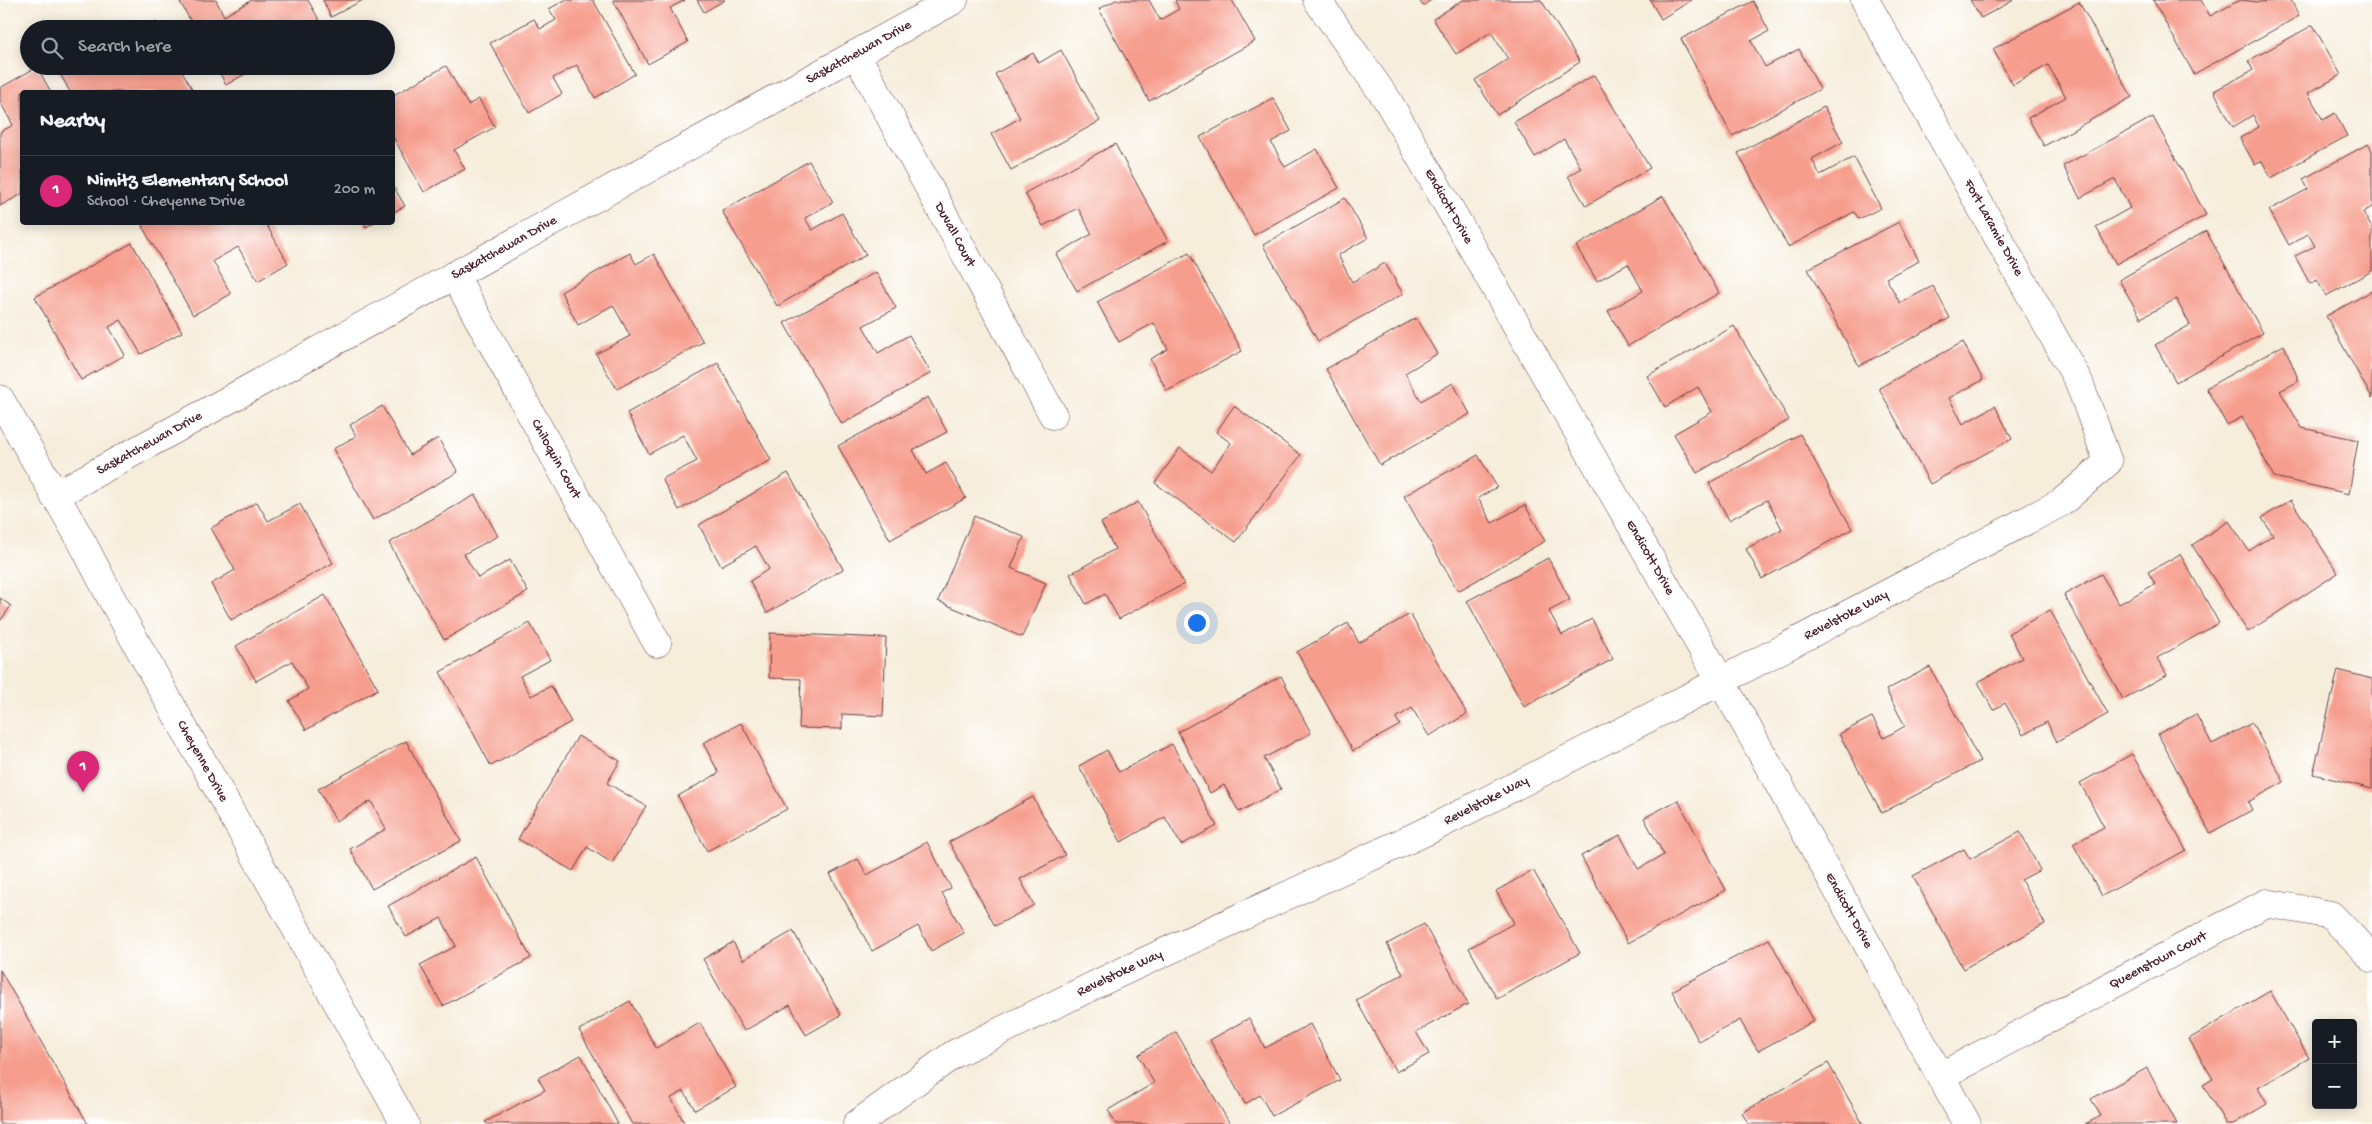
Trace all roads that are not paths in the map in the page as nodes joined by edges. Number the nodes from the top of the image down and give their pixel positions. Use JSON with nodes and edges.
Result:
{"nodes":[{"id":1,"x":954,"y":0,"type":"edge"},
{"id":2,"x":1317,"y":0,"type":"edge"},
{"id":3,"x":1866,"y":0,"type":"edge"},
{"id":4,"x":856,"y":54,"type":"junction"},
{"id":5,"x":455,"y":276,"type":"junction"},
{"id":6,"x":0,"y":399,"type":"edge"},
{"id":7,"x":1053,"y":415,"type":"dead end"},
{"id":8,"x":2108,"y":462,"type":"joint"},
{"id":9,"x":54,"y":496,"type":"junction"},
{"id":10,"x":657,"y":643,"type":"dead end"},
{"id":11,"x":1721,"y":681,"type":"junction"},
{"id":12,"x":2372,"y":958,"type":"edge"},
{"id":13,"x":1941,"y":1076,"type":"junction"},
{"id":14,"x":405,"y":1124,"type":"edge"},
{"id":15,"x":857,"y":1124,"type":"edge"},
{"id":16,"x":1968,"y":1124,"type":"edge"}],
"edges":[{"from":1,"to":4,"type":"street","name":"Saskatchewan Drive"},
{"from":2,"to":11,"type":"street","name":"Endicott Drive"},
{"from":3,"to":8,"type":"street","name":"Fort Laramie Drive"},
{"from":4,"to":5,"type":"street","name":"Saskatchewan Drive"},
{"from":4,"to":7,"type":"street","name":"Duvall Court"},
{"from":5,"to":9,"type":"street","name":"Saskatchewan Drive"},
{"from":5,"to":10,"type":"street","name":"Chiloquin Court"},
{"from":6,"to":9,"type":"street","name":"Cheyenne Drive"},
{"from":8,"to":11,"type":"street","name":"Revelstoke Way"},
{"from":9,"to":14,"type":"street","name":"Cheyenne Drive"},
{"from":11,"to":13,"type":"street","name":"Endicott Drive"},
{"from":11,"to":15,"type":"street","name":"Revelstoke Way"},
{"from":12,"to":13,"type":"street","name":"Queenstown Court"},
{"from":13,"to":16,"type":"street","name":"Endicott Drive"}]}
